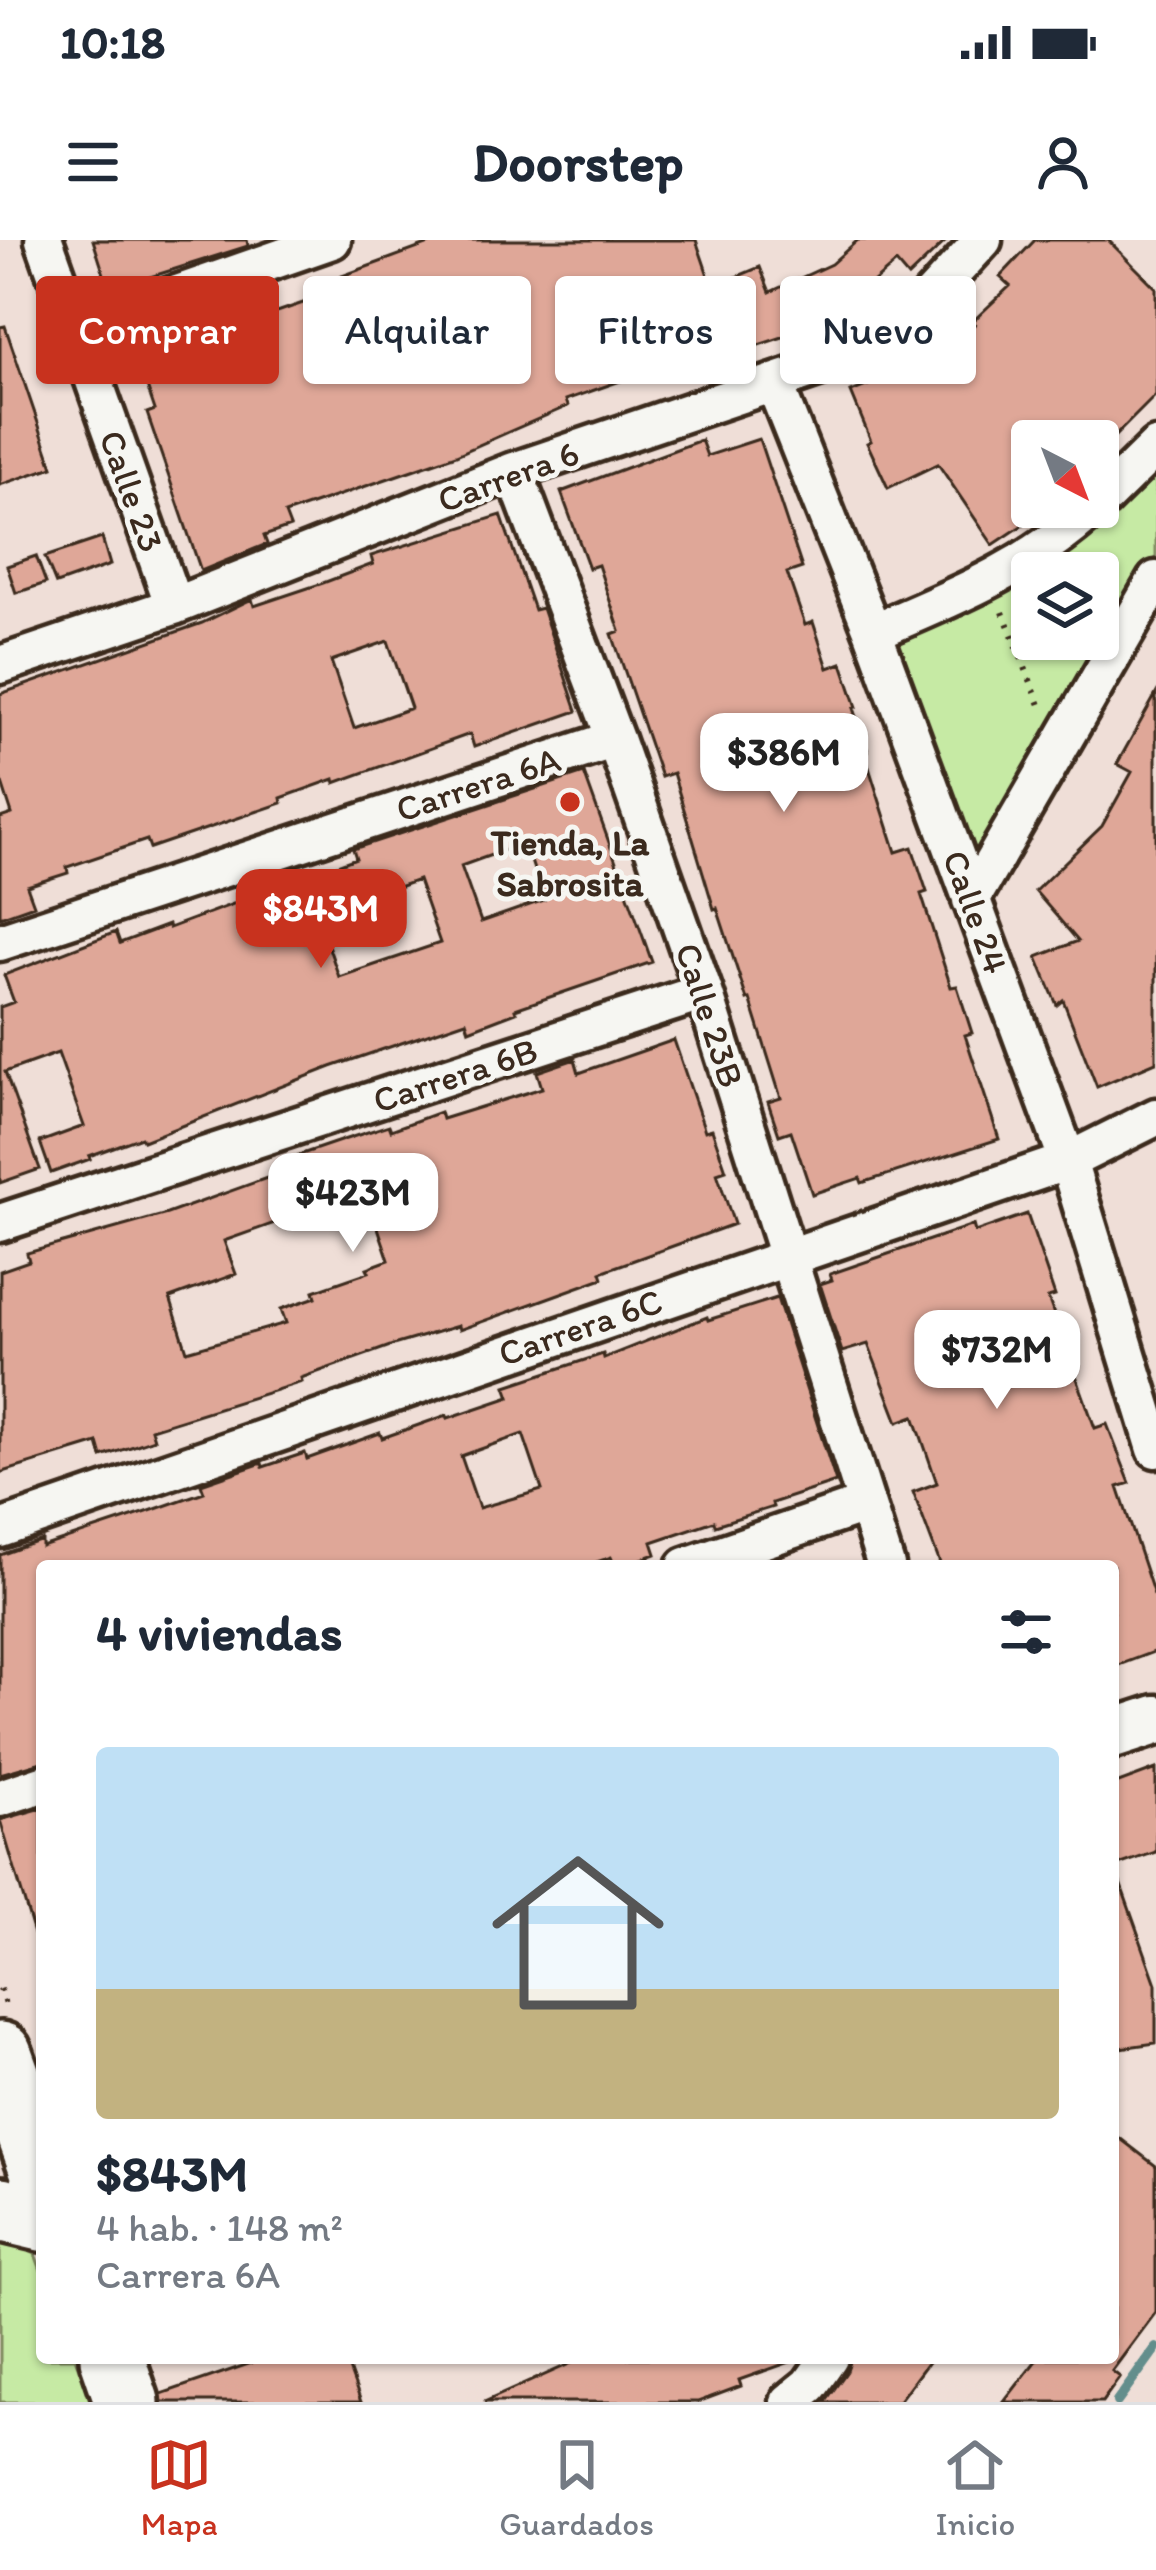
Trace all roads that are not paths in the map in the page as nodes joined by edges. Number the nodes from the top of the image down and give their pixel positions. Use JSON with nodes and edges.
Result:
{"nodes":[{"id":1,"x":44,"y":240,"type":"edge"},
{"id":2,"x":332,"y":240,"type":"edge"},
{"id":3,"x":983,"y":240,"type":"edge"},
{"id":4,"x":56,"y":276,"type":"edge"},
{"id":5,"x":229,"y":276,"type":"edge"},
{"id":6,"x":774,"y":383,"type":"junction"},
{"id":7,"x":94,"y":384,"type":"edge"},
{"id":8,"x":1156,"y":447,"type":"edge"},
{"id":9,"x":514,"y":471,"type":"junction"},
{"id":10,"x":1119,"y":483,"type":"edge"},
{"id":11,"x":1069,"y":528,"type":"edge"},
{"id":12,"x":1156,"y":580,"type":"edge"},
{"id":13,"x":174,"y":606,"type":"junction"},
{"id":14,"x":873,"y":632,"type":"junction"},
{"id":15,"x":0,"y":665,"type":"edge"},
{"id":16,"x":615,"y":739,"type":"junction"},
{"id":17,"x":971,"y":900,"type":"junction"},
{"id":18,"x":0,"y":942,"type":"edge"},
{"id":19,"x":704,"y":992,"type":"junction"},
{"id":20,"x":1156,"y":1117,"type":"edge"},
{"id":21,"x":1068,"y":1161,"type":"junction"},
{"id":22,"x":0,"y":1223,"type":"edge"},
{"id":23,"x":789,"y":1255,"type":"junction"},
{"id":24,"x":1154,"y":1434,"type":"edge"},
{"id":25,"x":865,"y":1505,"type":"junction"},
{"id":26,"x":0,"y":1529,"type":"edge"},
{"id":27,"x":704,"y":1560,"type":"edge"},
{"id":28,"x":884,"y":1560,"type":"edge"},
{"id":29,"x":1156,"y":1720,"type":"edge"},
{"id":30,"x":1119,"y":1732,"type":"edge"},
{"id":31,"x":36,"y":1786,"type":"edge"},
{"id":32,"x":0,"y":1798,"type":"edge"},
{"id":33,"x":14,"y":2087,"type":"edge"},
{"id":34,"x":36,"y":2152,"type":"edge"},
{"id":35,"x":0,"y":2209,"type":"edge"},
{"id":36,"x":36,"y":2218,"type":"edge"},
{"id":37,"x":826,"y":2364,"type":"edge"},
{"id":38,"x":789,"y":2402,"type":"edge"}],
"edges":[{"from":1,"to":4,"type":"street","name":"Calle 23"},
{"from":2,"to":5,"type":"street"},
{"from":3,"to":6,"type":"street","name":"Carrera 6"},
{"from":6,"to":9,"type":"street","name":"Carrera 6"},
{"from":6,"to":14,"type":"street","name":"Calle 24"},
{"from":7,"to":13,"type":"street","name":"Calle 23"},
{"from":8,"to":10,"type":"street"},
{"from":9,"to":13,"type":"street","name":"Carrera 6"},
{"from":9,"to":16,"type":"street","name":"Calle 23B"},
{"from":11,"to":14,"type":"street"},
{"from":12,"to":17,"type":"street"},
{"from":13,"to":15,"type":"street","name":"Carrera 6"},
{"from":14,"to":17,"type":"street","name":"Calle 24"},
{"from":16,"to":18,"type":"street","name":"Carrera 6A"},
{"from":16,"to":19,"type":"street","name":"Calle 23B"},
{"from":17,"to":21,"type":"street","name":"Calle 24"},
{"from":19,"to":22,"type":"street","name":"Carrera 6B"},
{"from":19,"to":23,"type":"street","name":"Calle 23B"},
{"from":20,"to":21,"type":"street","name":"Carrera 6C"},
{"from":21,"to":23,"type":"street","name":"Carrera 6C"},
{"from":21,"to":24,"type":"street","name":"Calle 24"},
{"from":23,"to":25,"type":"street","name":"Calle 23B"},
{"from":23,"to":26,"type":"street","name":"Carrera 6C"},
{"from":25,"to":27,"type":"street"},
{"from":25,"to":28,"type":"street","name":"Calle 23B"},
{"from":29,"to":30,"type":"street"},
{"from":31,"to":32,"type":"street"},
{"from":33,"to":34,"type":"highway"},
{"from":35,"to":36,"type":"highway"},
{"from":37,"to":38,"type":"street"}]}
